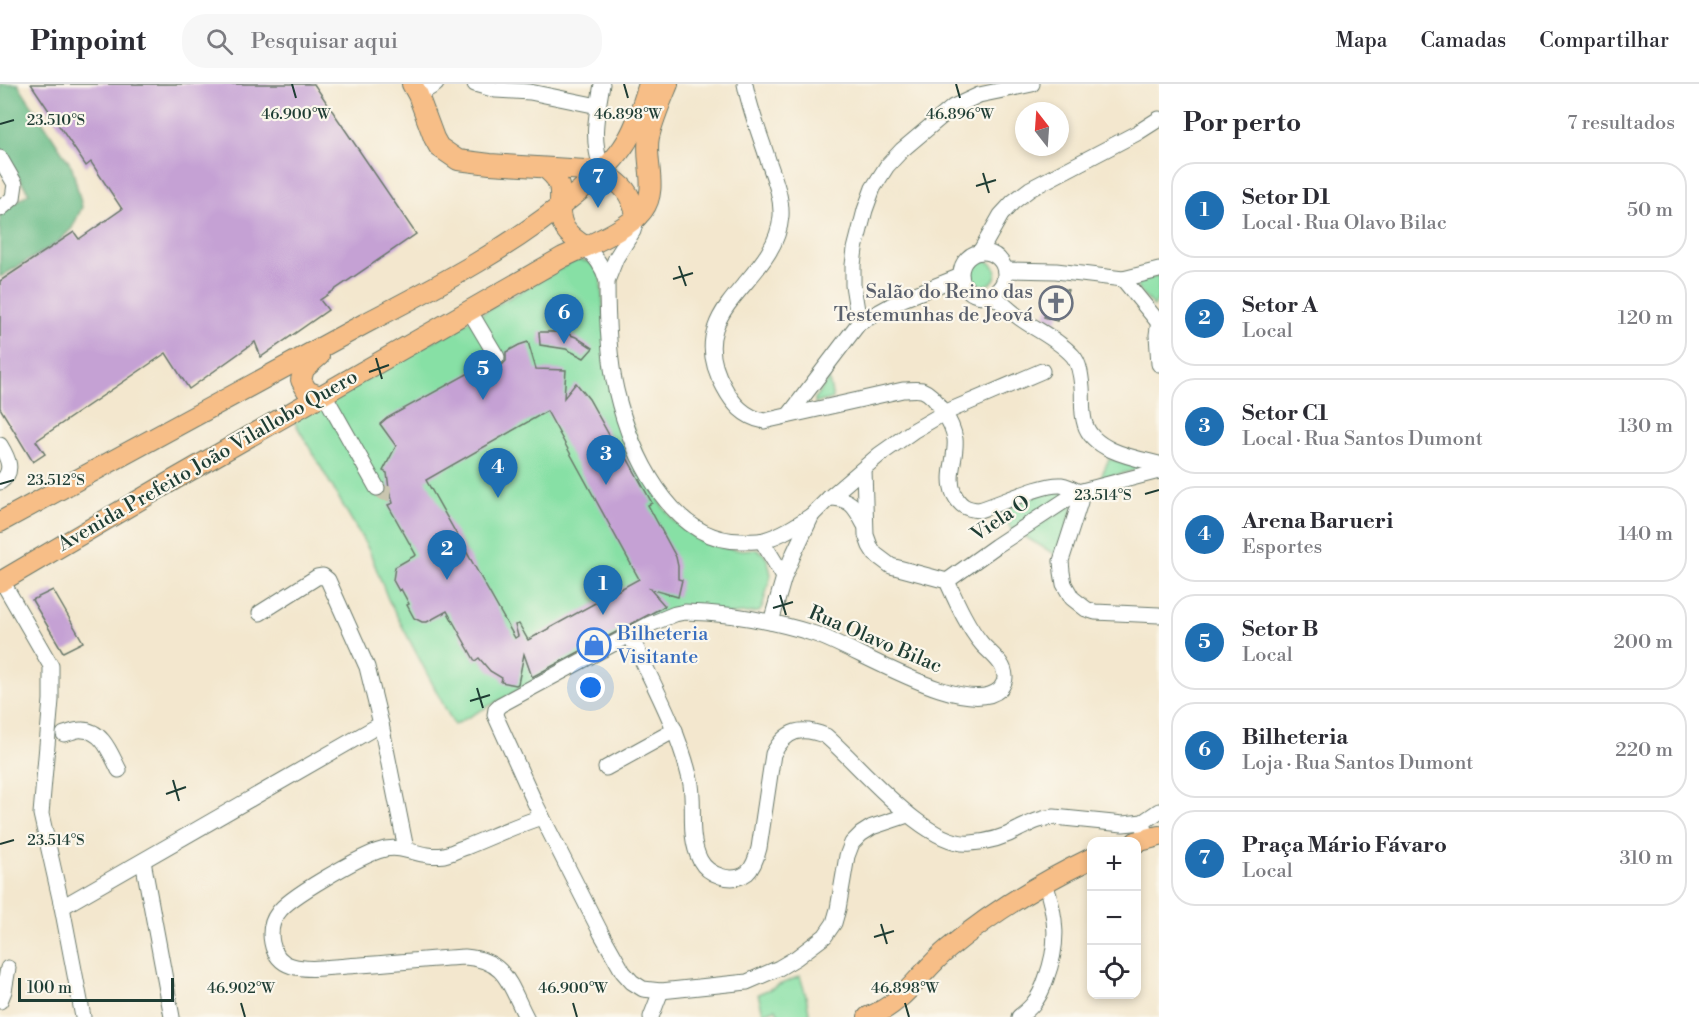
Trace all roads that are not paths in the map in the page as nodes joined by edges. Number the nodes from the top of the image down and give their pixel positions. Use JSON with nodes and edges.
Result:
{"nodes":[{"id":1,"x":436,"y":84,"type":"edge"},
{"id":2,"x":476,"y":84,"type":"edge"},
{"id":3,"x":602,"y":84,"type":"edge"},
{"id":4,"x":649,"y":84,"type":"edge"},
{"id":5,"x":668,"y":84,"type":"edge"},
{"id":6,"x":745,"y":84,"type":"edge"},
{"id":7,"x":1032,"y":84,"type":"edge"},
{"id":8,"x":530,"y":88,"type":"edge"},
{"id":9,"x":415,"y":89,"type":"edge"},
{"id":10,"x":598,"y":106,"type":"junction"},
{"id":11,"x":1159,"y":119,"type":"edge"},
{"id":12,"x":0,"y":158,"type":"edge"},
{"id":13,"x":545,"y":168,"type":"junction"},
{"id":14,"x":602,"y":171,"type":"junction"},
{"id":15,"x":560,"y":207,"type":"junction"},
{"id":16,"x":0,"y":209,"type":"edge"},
{"id":17,"x":637,"y":217,"type":"junction"},
{"id":18,"x":585,"y":246,"type":"junction"},
{"id":19,"x":980,"y":252,"type":"junction"},
{"id":20,"x":1005,"y":270,"type":"junction"},
{"id":21,"x":1159,"y":270,"type":"edge"},
{"id":22,"x":961,"y":276,"type":"junction"},
{"id":23,"x":1123,"y":279,"type":"junction"},
{"id":24,"x":607,"y":281,"type":"junction"},
{"id":25,"x":992,"y":294,"type":"junction"},
{"id":26,"x":470,"y":310,"type":"junction"},
{"id":27,"x":1159,"y":321,"type":"edge"},
{"id":28,"x":859,"y":323,"type":"junction"},
{"id":29,"x":325,"y":346,"type":"junction"},
{"id":30,"x":497,"y":357,"type":"dead end"},
{"id":31,"x":1159,"y":364,"type":"edge"},
{"id":32,"x":1042,"y":371,"type":"dead end"},
{"id":33,"x":322,"y":395,"type":"junction"},
{"id":34,"x":944,"y":413,"type":"junction"},
{"id":35,"x":789,"y":415,"type":"junction"},
{"id":36,"x":0,"y":445,"type":"edge"},
{"id":37,"x":1159,"y":464,"type":"edge"},
{"id":38,"x":864,"y":469,"type":"junction"},
{"id":39,"x":1159,"y":471,"type":"edge"},
{"id":40,"x":0,"y":482,"type":"edge"},
{"id":41,"x":377,"y":488,"type":"tunnel mouth"},
{"id":42,"x":1078,"y":492,"type":"junction"},
{"id":43,"x":830,"y":498,"type":"junction"},
{"id":44,"x":812,"y":515,"type":"junction"},
{"id":45,"x":0,"y":522,"type":"edge"},
{"id":46,"x":866,"y":529,"type":"junction"},
{"id":47,"x":777,"y":536,"type":"junction"},
{"id":48,"x":762,"y":541,"type":"junction"},
{"id":49,"x":794,"y":554,"type":"junction"},
{"id":50,"x":784,"y":577,"type":"junction"},
{"id":51,"x":948,"y":581,"type":"junction"},
{"id":52,"x":1,"y":582,"type":"edge"},
{"id":53,"x":260,"y":613,"type":"dead end"},
{"id":54,"x":1159,"y":615,"type":"edge"},
{"id":55,"x":771,"y":622,"type":"junction"},
{"id":56,"x":630,"y":635,"type":"junction"},
{"id":57,"x":381,"y":723,"type":"junction"},
{"id":58,"x":675,"y":729,"type":"junction"},
{"id":59,"x":57,"y":730,"type":"junction"},
{"id":60,"x":606,"y":768,"type":"dead end"},
{"id":61,"x":119,"y":770,"type":"dead end"},
{"id":62,"x":1159,"y":812,"type":"edge"},
{"id":63,"x":908,"y":815,"type":"junction"},
{"id":64,"x":542,"y":816,"type":"junction"},
{"id":65,"x":1146,"y":835,"type":"edge"},
{"id":66,"x":406,"y":849,"type":"junction"},
{"id":67,"x":1087,"y":860,"type":"edge"},
{"id":68,"x":143,"y":861,"type":"junction"},
{"id":69,"x":1045,"y":883,"type":"junction"},
{"id":70,"x":63,"y":907,"type":"junction"},
{"id":71,"x":8,"y":968,"type":"dead end"},
{"id":72,"x":661,"y":991,"type":"junction"},
{"id":73,"x":0,"y":1001,"type":"edge"},
{"id":74,"x":83,"y":1017,"type":"edge"},
{"id":75,"x":172,"y":1017,"type":"edge"},
{"id":76,"x":526,"y":1017,"type":"edge"},
{"id":77,"x":651,"y":1017,"type":"edge"},
{"id":78,"x":868,"y":1017,"type":"edge"},
{"id":79,"x":1019,"y":1017,"type":"edge"}],
"edges":[{"from":1,"to":9,"type":"street"},
{"from":2,"to":8,"type":"street"},
{"from":3,"to":10,"type":"street"},
{"from":4,"to":14,"type":"main road","name":"Avenida Prefeito João Vilallobo Quero"},
{"from":5,"to":17,"type":"main road"},
{"from":6,"to":35,"type":"street"},
{"from":7,"to":28,"type":"street"},
{"from":8,"to":10,"type":"street"},
{"from":9,"to":13,"type":"main road"},
{"from":10,"to":14,"type":"street"},
{"from":11,"to":19,"type":"street"},
{"from":12,"to":16,"type":"street"},
{"from":13,"to":14,"type":"main road"},
{"from":13,"to":15,"type":"main road"},
{"from":14,"to":15,"type":"main road","name":"Avenida Prefeito João Vilallobo Quero"},
{"from":14,"to":17,"type":"main road"},
{"from":15,"to":18,"type":"main road"},
{"from":15,"to":29,"type":"main road","name":"Avenida Prefeito João Vilallobo Quero"},
{"from":17,"to":18,"type":"main road","name":"Avenida Prefeito João Vilallobo Quero"},
{"from":17,"to":24,"type":"street"},
{"from":18,"to":24,"type":"street"},
{"from":18,"to":26,"type":"main road","name":"Avenida Prefeito João Vilallobo Quero"},
{"from":19,"to":20,"type":"street"},
{"from":19,"to":22,"type":"street"},
{"from":20,"to":23,"type":"street"},
{"from":20,"to":25,"type":"street"},
{"from":21,"to":23,"type":"street"},
{"from":22,"to":25,"type":"street"},
{"from":22,"to":28,"type":"street"},
{"from":23,"to":27,"type":"street"},
{"from":24,"to":48,"type":"street"},
{"from":25,"to":37,"type":"street"},
{"from":26,"to":30,"type":"street"},
{"from":26,"to":33,"type":"main road","name":"Avenida Prefeito João Vilallobo Quero"},
{"from":27,"to":31,"type":"street"},
{"from":28,"to":35,"type":"street"},
{"from":29,"to":33,"type":"main road"},
{"from":29,"to":45,"type":"main road","name":"Avenida Prefeito João Vilallobo Quero"},
{"from":32,"to":34,"type":"street"},
{"from":33,"to":41,"type":"street"},
{"from":33,"to":52,"type":"main road","name":"Avenida Prefeito João Vilallobo Quero"},
{"from":34,"to":35,"type":"street"},
{"from":34,"to":38,"type":"street"},
{"from":34,"to":42,"type":"street"},
{"from":36,"to":40,"type":"street"},
{"from":38,"to":43,"type":"street"},
{"from":38,"to":46,"type":"street"},
{"from":39,"to":42,"type":"street"},
{"from":42,"to":51,"type":"street","name":"Viela O"},
{"from":42,"to":54,"type":"street"},
{"from":43,"to":44,"type":"street"},
{"from":43,"to":46,"type":"street"},
{"from":44,"to":47,"type":"street"},
{"from":44,"to":49,"type":"street"},
{"from":46,"to":51,"type":"street"},
{"from":47,"to":48,"type":"street"},
{"from":47,"to":49,"type":"street"},
{"from":48,"to":50,"type":"street"},
{"from":49,"to":50,"type":"street"},
{"from":50,"to":55,"type":"street"},
{"from":51,"to":55,"type":"street","name":"Rua Olavo Bilac"},
{"from":52,"to":59,"type":"street"},
{"from":53,"to":57,"type":"street"},
{"from":55,"to":56,"type":"street","name":"Rua Olavo Bilac"},
{"from":56,"to":58,"type":"street"},
{"from":56,"to":64,"type":"street","name":"Rua Olavo Bilac"},
{"from":57,"to":66,"type":"street"},
{"from":57,"to":68,"type":"street"},
{"from":58,"to":60,"type":"street"},
{"from":58,"to":63,"type":"street"},
{"from":59,"to":61,"type":"street"},
{"from":59,"to":70,"type":"street"},
{"from":62,"to":65,"type":"street"},
{"from":63,"to":65,"type":"street"},
{"from":63,"to":72,"type":"street"},
{"from":64,"to":66,"type":"street"},
{"from":64,"to":72,"type":"street"},
{"from":66,"to":76,"type":"street"},
{"from":67,"to":69,"type":"main road"},
{"from":68,"to":70,"type":"street"},
{"from":68,"to":75,"type":"street"},
{"from":69,"to":78,"type":"main road"},
{"from":69,"to":79,"type":"street"},
{"from":70,"to":74,"type":"street"},
{"from":71,"to":73,"type":"street"},
{"from":72,"to":77,"type":"street"}]}
